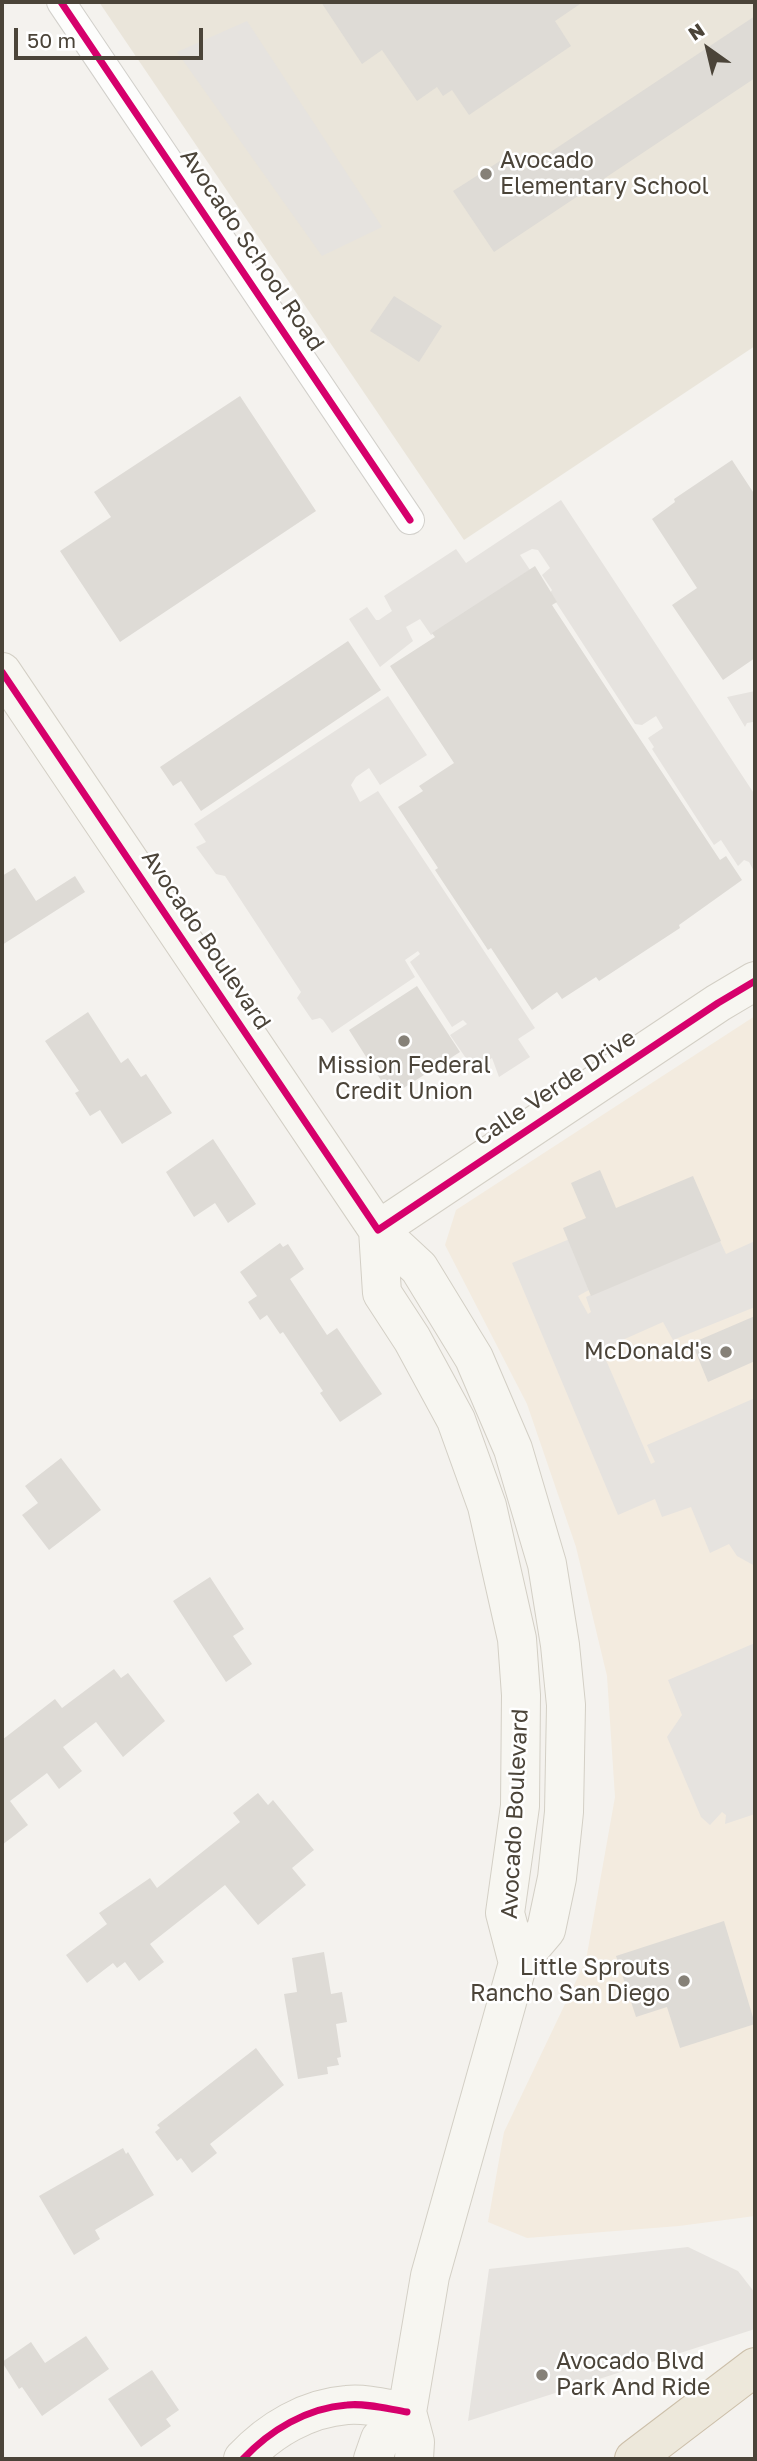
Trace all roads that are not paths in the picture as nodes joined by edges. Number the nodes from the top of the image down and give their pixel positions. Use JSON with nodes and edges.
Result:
{"nodes":[{"id":1,"x":61,"y":2,"type":"edge"},
{"id":2,"x":410,"y":520,"type":"dead end"},
{"id":3,"x":2,"y":672,"type":"edge"},
{"id":4,"x":755,"y":981,"type":"edge"},
{"id":5,"x":378,"y":1230,"type":"junction"},
{"id":6,"x":472,"y":1466,"type":"junction"},
{"id":7,"x":559,"y":1639,"type":"junction"},
{"id":8,"x":521,"y":1695,"type":"junction"},
{"id":9,"x":560,"y":1850,"type":"junction"},
{"id":10,"x":518,"y":1963,"type":"junction"},
{"id":11,"x":755,"y":2367,"type":"edge"},
{"id":12,"x":407,"y":2412,"type":"junction"},
{"id":13,"x":243,"y":2459,"type":"edge"},
{"id":14,"x":373,"y":2459,"type":"edge"},
{"id":15,"x":414,"y":2459,"type":"edge"},
{"id":16,"x":634,"y":2459,"type":"edge"}],
"edges":[{"from":1,"to":2,"type":"street","name":"Avocado School Road"},
{"from":3,"to":5,"type":"main road","name":"Avocado Boulevard"},
{"from":4,"to":5,"type":"main road","name":"Calle Verde Drive"},
{"from":5,"to":6,"type":"main road","name":"Avocado Boulevard"},
{"from":5,"to":7,"type":"main road","name":"Avocado Boulevard"},
{"from":6,"to":7,"type":"main road"},
{"from":6,"to":8,"type":"main road","name":"Avocado Boulevard"},
{"from":7,"to":9,"type":"main road","name":"Avocado Boulevard"},
{"from":8,"to":9,"type":"main road"},
{"from":8,"to":10,"type":"main road","name":"Avocado Boulevard"},
{"from":9,"to":10,"type":"main road","name":"Avocado Boulevard"},
{"from":10,"to":12,"type":"main road","name":"Avocado Boulevard"},
{"from":11,"to":16,"type":"highway"},
{"from":12,"to":13,"type":"main road"},
{"from":12,"to":14,"type":"main road"},
{"from":12,"to":15,"type":"main road","name":"Avocado Boulevard"}]}
